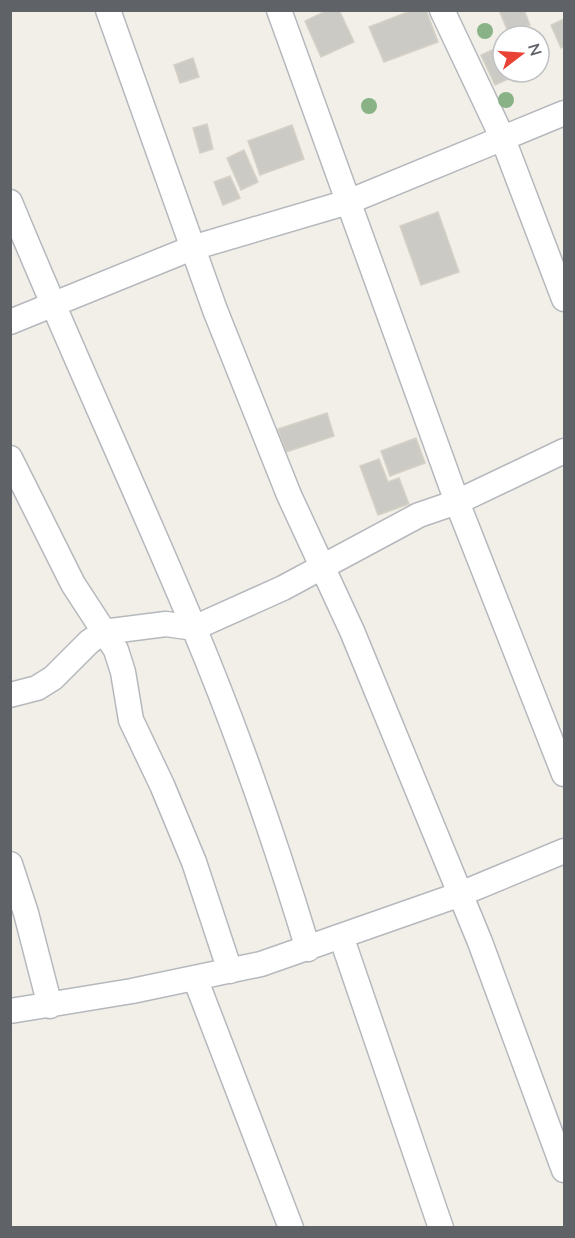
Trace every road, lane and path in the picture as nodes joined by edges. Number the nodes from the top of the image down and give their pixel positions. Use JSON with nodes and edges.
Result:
{"nodes":[{"id":1,"x":108,"y":10,"type":"edge"},
{"id":2,"x":279,"y":10,"type":"edge"},
{"id":3,"x":442,"y":10,"type":"edge"},
{"id":4,"x":564,"y":113,"type":"edge"},
{"id":5,"x":503,"y":139,"type":"junction"},
{"id":6,"x":10,"y":202,"type":"edge"},
{"id":7,"x":348,"y":202,"type":"junction"},
{"id":8,"x":192,"y":248,"type":"junction"},
{"id":9,"x":564,"y":298,"type":"edge"},
{"id":10,"x":52,"y":305,"type":"junction"},
{"id":11,"x":10,"y":322,"type":"edge"},
{"id":12,"x":564,"y":451,"type":"edge"},
{"id":13,"x":10,"y":458,"type":"edge"},
{"id":14,"x":457,"y":502,"type":"junction"},
{"id":15,"x":321,"y":567,"type":"junction"},
{"id":16,"x":195,"y":628,"type":"junction"},
{"id":17,"x":103,"y":632,"type":"junction"},
{"id":18,"x":10,"y":695,"type":"edge"},
{"id":19,"x":564,"y":774,"type":"edge"},
{"id":20,"x":564,"y":851,"type":"edge"},
{"id":21,"x":10,"y":864,"type":"edge"},
{"id":22,"x":458,"y":895,"type":"junction"},
{"id":23,"x":341,"y":936,"type":"junction"},
{"id":24,"x":308,"y":949,"type":"junction"},
{"id":25,"x":230,"y":971,"type":"junction"},
{"id":26,"x":195,"y":978,"type":"junction"},
{"id":27,"x":50,"y":1006,"type":"junction"},
{"id":28,"x":10,"y":1011,"type":"edge"},
{"id":29,"x":564,"y":1170,"type":"edge"},
{"id":30,"x":291,"y":1227,"type":"edge"},
{"id":31,"x":441,"y":1227,"type":"edge"}],
"edges":[{"from":1,"to":8,"type":"street"},
{"from":2,"to":7,"type":"street"},
{"from":3,"to":5,"type":"street"},
{"from":4,"to":5,"type":"street"},
{"from":5,"to":7,"type":"street"},
{"from":5,"to":9,"type":"street"},
{"from":6,"to":10,"type":"street"},
{"from":7,"to":8,"type":"street"},
{"from":7,"to":14,"type":"street"},
{"from":8,"to":10,"type":"street"},
{"from":8,"to":15,"type":"street"},
{"from":10,"to":11,"type":"street"},
{"from":10,"to":16,"type":"street"},
{"from":12,"to":14,"type":"street"},
{"from":13,"to":17,"type":"street"},
{"from":14,"to":15,"type":"street"},
{"from":14,"to":19,"type":"street"},
{"from":15,"to":16,"type":"street"},
{"from":15,"to":22,"type":"street"},
{"from":16,"to":17,"type":"street"},
{"from":16,"to":24,"type":"street"},
{"from":17,"to":18,"type":"street"},
{"from":17,"to":25,"type":"street"},
{"from":20,"to":22,"type":"street"},
{"from":21,"to":27,"type":"street"},
{"from":22,"to":23,"type":"street"},
{"from":22,"to":29,"type":"street"},
{"from":23,"to":24,"type":"street"},
{"from":23,"to":31,"type":"street"},
{"from":24,"to":25,"type":"street"},
{"from":25,"to":26,"type":"street"},
{"from":26,"to":27,"type":"street"},
{"from":26,"to":30,"type":"street"},
{"from":27,"to":28,"type":"street"}]}
